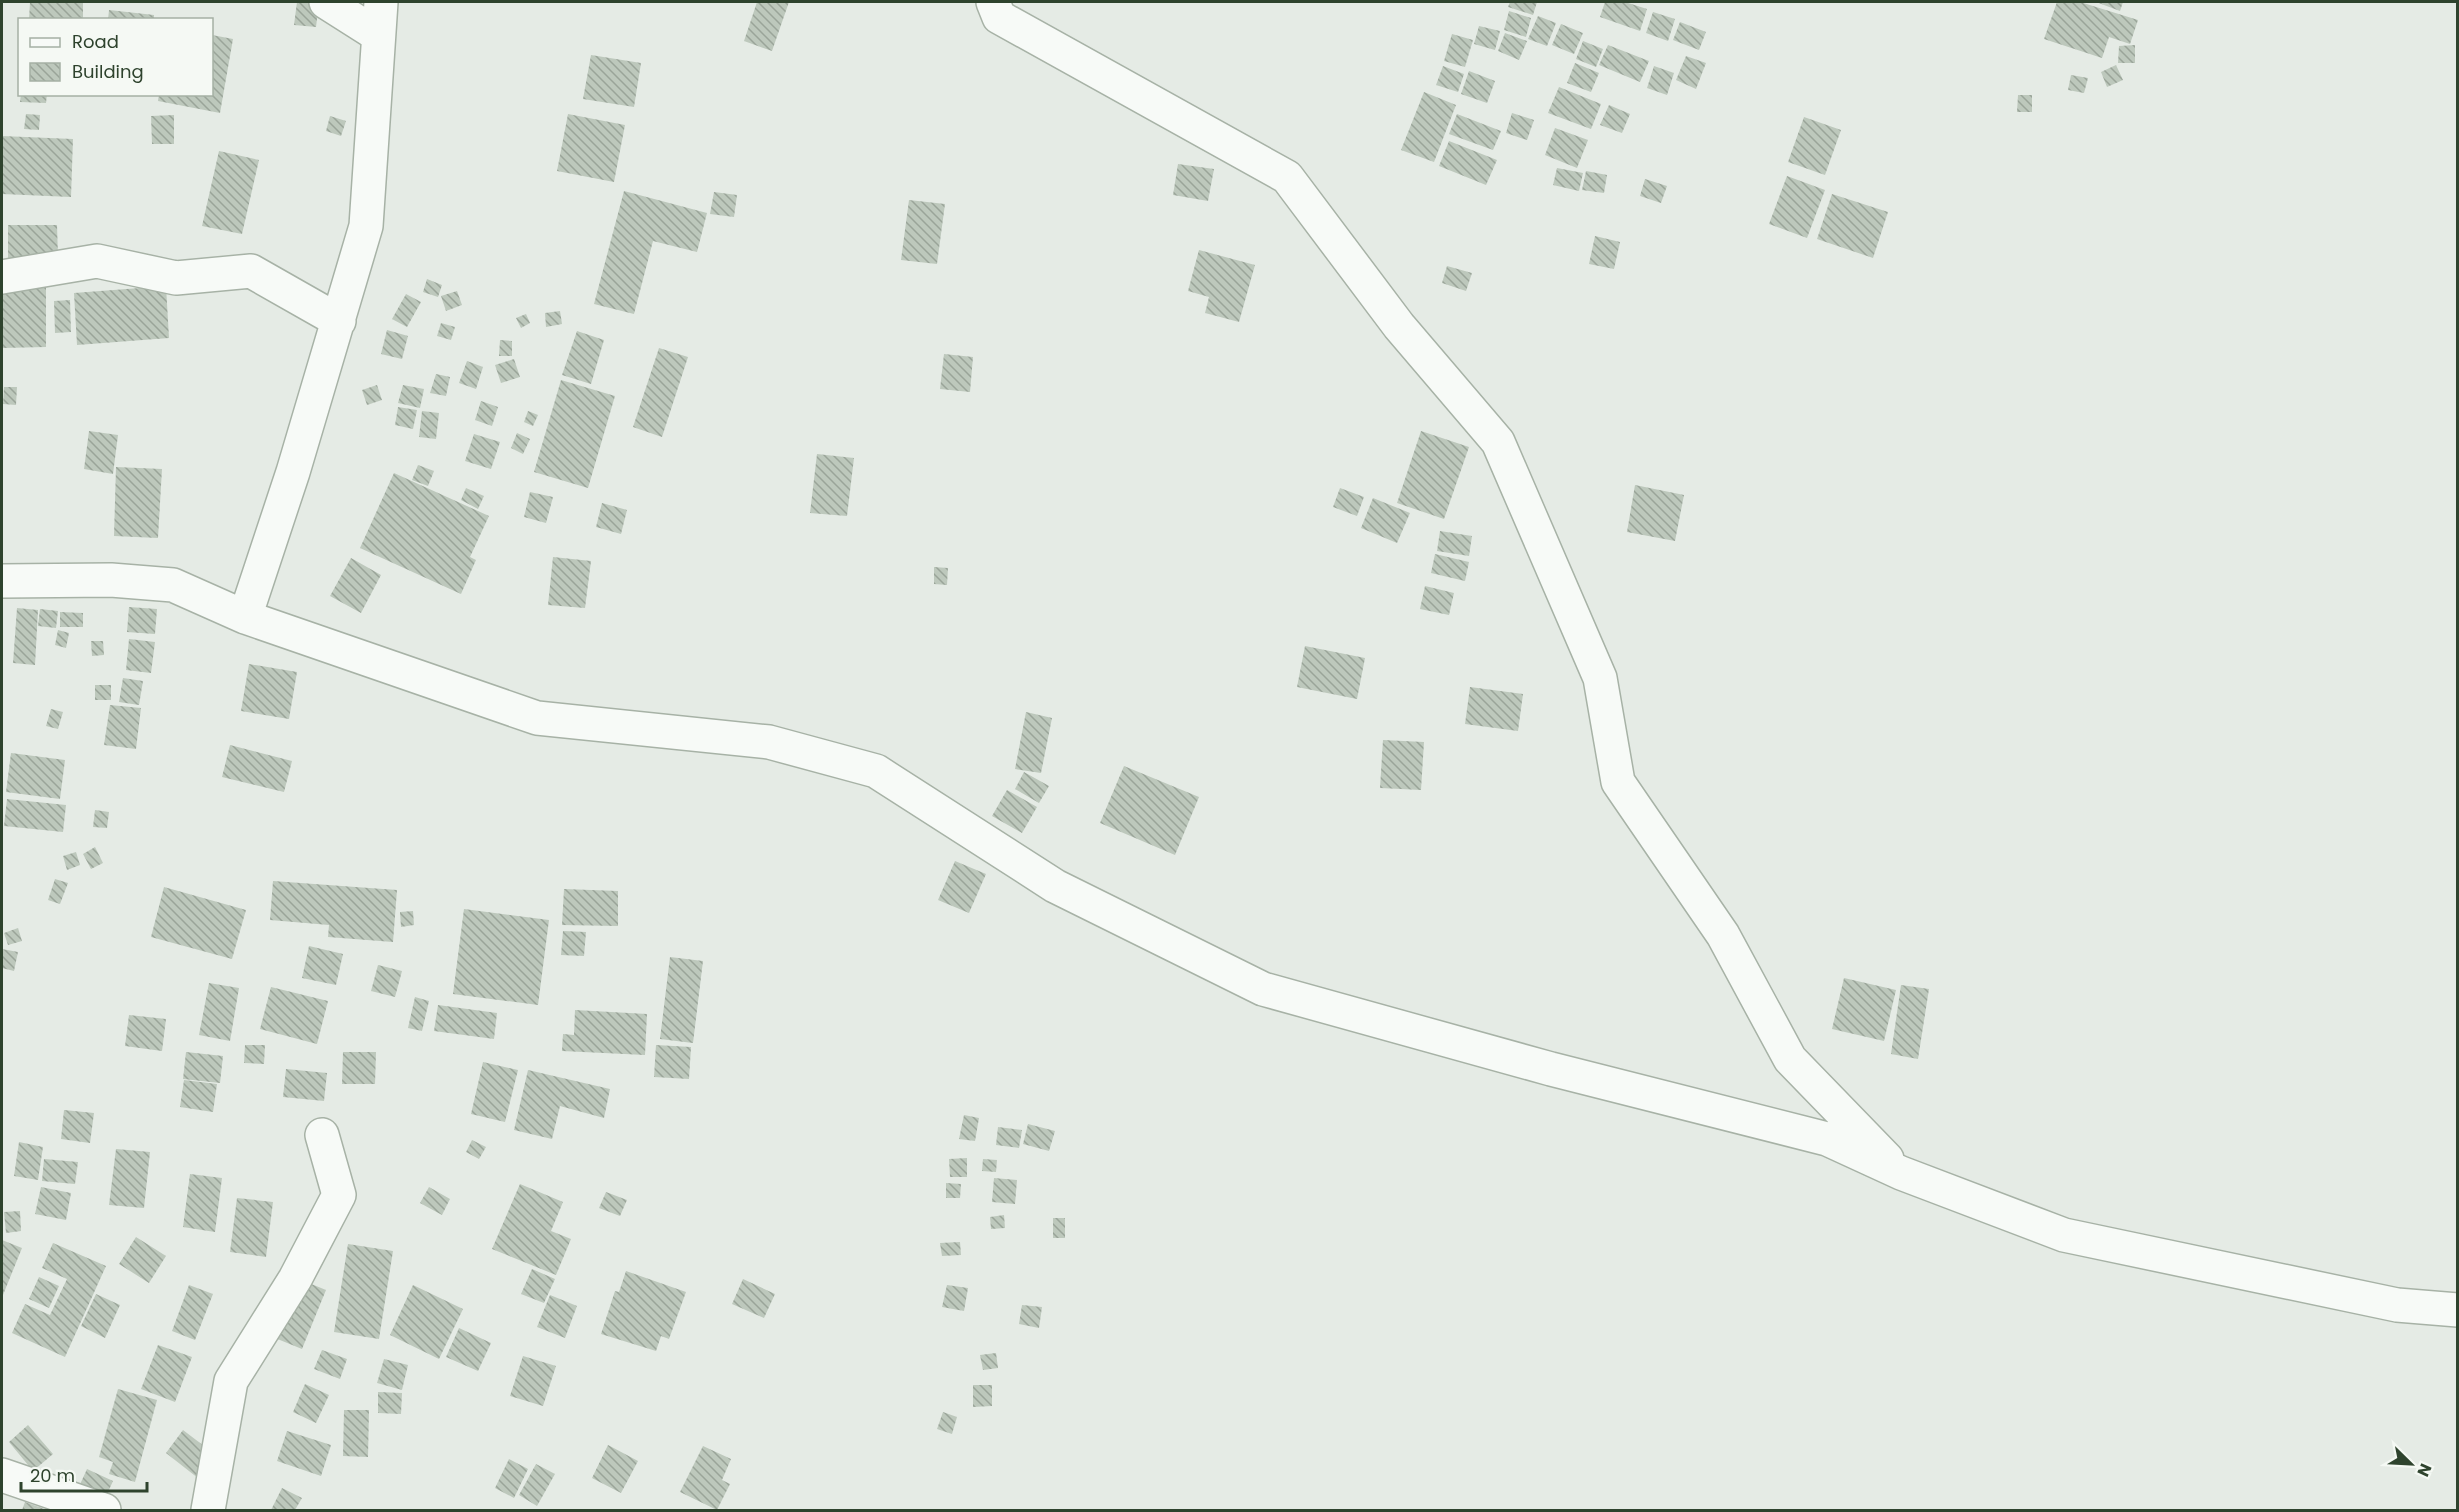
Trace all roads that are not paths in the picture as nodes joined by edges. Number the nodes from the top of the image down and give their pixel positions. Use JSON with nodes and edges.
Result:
{"nodes":[{"id":1,"x":326,"y":2,"type":"edge"},
{"id":2,"x":381,"y":2,"type":"edge"},
{"id":3,"x":993,"y":2,"type":"edge"},
{"id":4,"x":378,"y":35,"type":"junction"},
{"id":5,"x":2,"y":277,"type":"edge"},
{"id":6,"x":339,"y":321,"type":"junction"},
{"id":7,"x":2,"y":581,"type":"edge"},
{"id":8,"x":245,"y":617,"type":"junction"},
{"id":9,"x":322,"y":1135,"type":"dead end"},
{"id":10,"x":1901,"y":1173,"type":"junction"},
{"id":11,"x":2457,"y":1310,"type":"edge"},
{"id":12,"x":2,"y":1475,"type":"edge"},
{"id":13,"x":104,"y":1510,"type":"edge"},
{"id":14,"x":208,"y":1510,"type":"edge"}],
"edges":[{"from":1,"to":4,"type":"street"},
{"from":2,"to":4,"type":"street"},
{"from":3,"to":10,"type":"street"},
{"from":4,"to":6,"type":"street"},
{"from":5,"to":6,"type":"street"},
{"from":6,"to":8,"type":"street"},
{"from":7,"to":8,"type":"street"},
{"from":8,"to":10,"type":"street"},
{"from":9,"to":14,"type":"street"},
{"from":10,"to":11,"type":"street"},
{"from":12,"to":13,"type":"street"}]}
